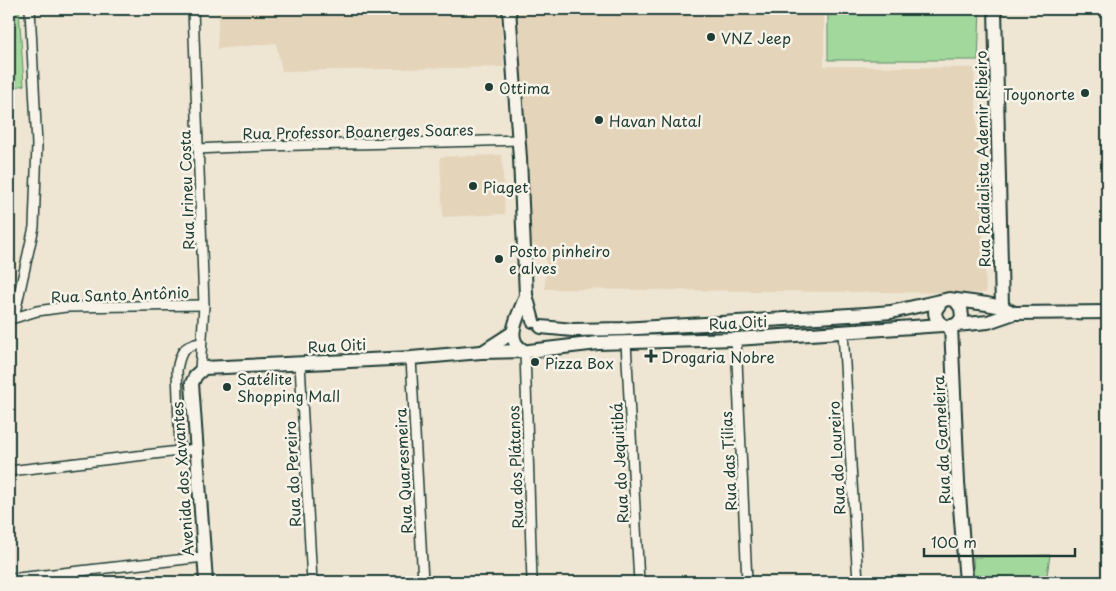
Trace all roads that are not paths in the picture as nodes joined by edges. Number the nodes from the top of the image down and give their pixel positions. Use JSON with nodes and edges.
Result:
{"nodes":[{"id":1,"x":30,"y":9,"type":"edge"},
{"id":2,"x":193,"y":9,"type":"edge"},
{"id":3,"x":509,"y":9,"type":"edge"},
{"id":4,"x":995,"y":9,"type":"edge"},
{"id":5,"x":519,"y":140,"type":"junction"},
{"id":6,"x":198,"y":149,"type":"junction"},
{"id":7,"x":526,"y":295,"type":"junction"},
{"id":8,"x":956,"y":301,"type":"junction"},
{"id":9,"x":941,"y":302,"type":"junction"},
{"id":10,"x":204,"y":305,"type":"junction"},
{"id":11,"x":1008,"y":310,"type":"junction"},
{"id":12,"x":1107,"y":312,"type":"edge"},
{"id":13,"x":12,"y":319,"type":"edge"},
{"id":14,"x":537,"y":324,"type":"junction"},
{"id":15,"x":950,"y":325,"type":"junction"},
{"id":16,"x":513,"y":330,"type":"junction"},
{"id":17,"x":843,"y":331,"type":"junction"},
{"id":18,"x":736,"y":339,"type":"junction"},
{"id":19,"x":626,"y":342,"type":"junction"},
{"id":20,"x":201,"y":343,"type":"junction"},
{"id":21,"x":528,"y":350,"type":"junction"},
{"id":22,"x":482,"y":352,"type":"junction"},
{"id":23,"x":411,"y":358,"type":"junction"},
{"id":24,"x":300,"y":364,"type":"junction"},
{"id":25,"x":198,"y":373,"type":"junction"},
{"id":26,"x":196,"y":449,"type":"junction"},
{"id":27,"x":180,"y":452,"type":"junction"},
{"id":28,"x":9,"y":471,"type":"edge"},
{"id":29,"x":204,"y":557,"type":"junction"},
{"id":30,"x":15,"y":580,"type":"edge"},
{"id":31,"x":206,"y":582,"type":"edge"},
{"id":32,"x":312,"y":582,"type":"edge"},
{"id":33,"x":423,"y":582,"type":"edge"},
{"id":34,"x":532,"y":582,"type":"edge"},
{"id":35,"x":640,"y":582,"type":"edge"},
{"id":36,"x":747,"y":582,"type":"edge"},
{"id":37,"x":858,"y":582,"type":"edge"},
{"id":38,"x":966,"y":582,"type":"edge"}],
"edges":[{"from":1,"to":13,"type":"street"},
{"from":2,"to":6,"type":"street","name":"Rua Irineu Costa"},
{"from":3,"to":5,"type":"main road"},
{"from":4,"to":11,"type":"main road","name":"Rua Radialista Ademir Ribeiro"},
{"from":5,"to":6,"type":"street","name":"Rua Professor Boanerges Soares"},
{"from":5,"to":7,"type":"main road"},
{"from":6,"to":10,"type":"street","name":"Rua Irineu Costa"},
{"from":7,"to":14,"type":"main road"},
{"from":7,"to":16,"type":"main road"},
{"from":8,"to":9,"type":"main road"},
{"from":8,"to":11,"type":"main road","name":"Rua Oiti"},
{"from":8,"to":15,"type":"main road"},
{"from":9,"to":14,"type":"main road","name":"Rua Oiti"},
{"from":9,"to":15,"type":"main road"},
{"from":10,"to":13,"type":"street","name":"Rua Santo Antônio"},
{"from":10,"to":20,"type":"street","name":"Rua Irineu Costa"},
{"from":11,"to":12,"type":"main road","name":"Rua Oiti"},
{"from":11,"to":15,"type":"main road","name":"Rua Oiti"},
{"from":14,"to":16,"type":"main road"},
{"from":14,"to":21,"type":"main road"},
{"from":15,"to":17,"type":"main road","name":"Rua Oiti"},
{"from":15,"to":38,"type":"main road","name":"Rua da Gameleira"},
{"from":16,"to":21,"type":"main road"},
{"from":16,"to":22,"type":"main road","name":"Rua Oiti"},
{"from":17,"to":18,"type":"main road","name":"Rua Oiti"},
{"from":17,"to":37,"type":"street","name":"Rua do Loureiro"},
{"from":18,"to":19,"type":"main road","name":"Rua Oiti"},
{"from":18,"to":36,"type":"street","name":"Rua das Tílias"},
{"from":19,"to":21,"type":"main road","name":"Rua Oiti"},
{"from":19,"to":35,"type":"street","name":"Rua do Jequitibá"},
{"from":20,"to":25,"type":"street","name":"Rua Irineu Costa"},
{"from":20,"to":27,"type":"street","name":"Avenida dos Xavantes"},
{"from":21,"to":22,"type":"main road","name":"Rua Oiti"},
{"from":21,"to":34,"type":"street","name":"Rua dos Plátanos"},
{"from":22,"to":23,"type":"main road","name":"Rua Oiti"},
{"from":23,"to":24,"type":"main road","name":"Rua Oiti"},
{"from":23,"to":33,"type":"street","name":"Rua Quaresmeira"},
{"from":24,"to":25,"type":"main road","name":"Rua Oiti"},
{"from":24,"to":32,"type":"street","name":"Rua do Pereiro"},
{"from":25,"to":26,"type":"main road","name":"Avenida dos Xavantes"},
{"from":26,"to":27,"type":"street"},
{"from":26,"to":29,"type":"main road","name":"Avenida dos Xavantes"},
{"from":27,"to":28,"type":"street"},
{"from":29,"to":30,"type":"street"},
{"from":29,"to":31,"type":"main road","name":"Avenida dos Xavantes"}]}
